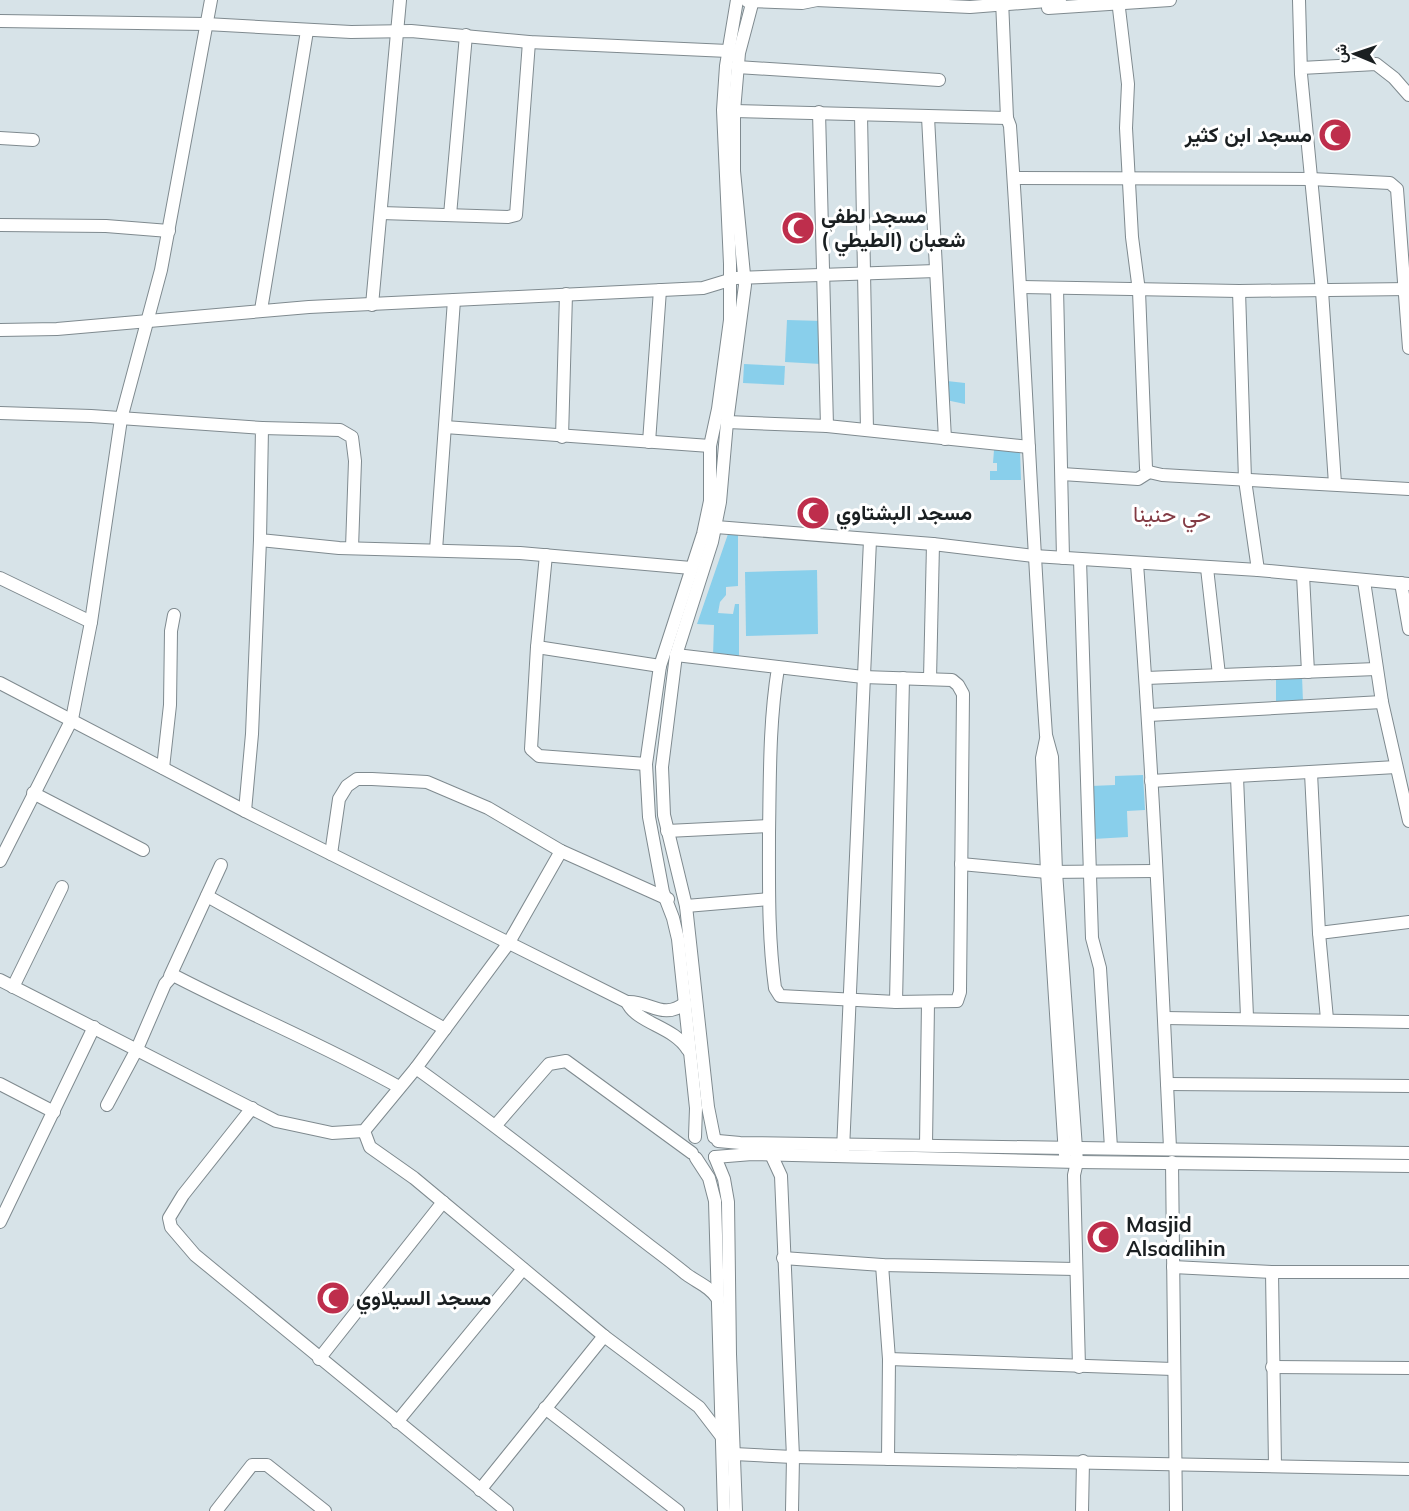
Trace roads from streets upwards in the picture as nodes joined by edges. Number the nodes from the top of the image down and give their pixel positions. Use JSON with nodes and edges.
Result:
{"nodes":[{"id":1,"x":211,"y":0,"type":"edge"},
{"id":2,"x":400,"y":0,"type":"edge"},
{"id":3,"x":737,"y":0,"type":"edge"},
{"id":4,"x":817,"y":0,"type":"edge"},
{"id":5,"x":1060,"y":0,"type":"edge"},
{"id":6,"x":1170,"y":0,"type":"edge"},
{"id":7,"x":1299,"y":0,"type":"edge"},
{"id":8,"x":751,"y":1,"type":"edge"},
{"id":9,"x":1118,"y":2,"type":"edge"},
{"id":10,"x":1003,"y":5,"type":"edge"},
{"id":11,"x":0,"y":21,"type":"edge"},
{"id":12,"x":206,"y":24,"type":"junction"},
{"id":13,"x":306,"y":31,"type":"junction"},
{"id":14,"x":397,"y":31,"type":"junction"},
{"id":15,"x":466,"y":35,"type":"junction"},
{"id":16,"x":529,"y":42,"type":"junction"},
{"id":17,"x":728,"y":51,"type":"junction"},
{"id":18,"x":737,"y":67,"type":"junction"},
{"id":19,"x":1301,"y":68,"type":"junction"},
{"id":20,"x":939,"y":80,"type":"dead end"},
{"id":21,"x":1409,"y":95,"type":"edge"},
{"id":22,"x":734,"y":111,"type":"junction"},
{"id":23,"x":819,"y":112,"type":"junction"},
{"id":24,"x":861,"y":115,"type":"junction"},
{"id":25,"x":928,"y":117,"type":"junction"},
{"id":26,"x":1009,"y":122,"type":"junction"},
{"id":27,"x":0,"y":138,"type":"edge"},
{"id":28,"x":33,"y":140,"type":"dead end"},
{"id":29,"x":1129,"y":177,"type":"junction"},
{"id":30,"x":1014,"y":178,"type":"junction"},
{"id":31,"x":1311,"y":179,"type":"junction"},
{"id":32,"x":381,"y":213,"type":"junction"},
{"id":33,"x":450,"y":215,"type":"junction"},
{"id":34,"x":0,"y":225,"type":"edge"},
{"id":35,"x":169,"y":231,"type":"junction"},
{"id":36,"x":936,"y":271,"type":"junction"},
{"id":37,"x":864,"y":273,"type":"junction"},
{"id":38,"x":825,"y":275,"type":"junction"},
{"id":39,"x":744,"y":278,"type":"junction"},
{"id":40,"x":729,"y":280,"type":"junction"},
{"id":41,"x":1022,"y":287,"type":"junction"},
{"id":42,"x":703,"y":288,"type":"junction"},
{"id":43,"x":1057,"y":288,"type":"junction"},
{"id":44,"x":1407,"y":289,"type":"edge"},
{"id":45,"x":660,"y":290,"type":"junction"},
{"id":46,"x":744,"y":291,"type":"junction"},
{"id":47,"x":1139,"y":291,"type":"junction"},
{"id":48,"x":1239,"y":291,"type":"junction"},
{"id":49,"x":1322,"y":291,"type":"junction"},
{"id":50,"x":566,"y":294,"type":"junction"},
{"id":51,"x":728,"y":294,"type":"junction"},
{"id":52,"x":454,"y":300,"type":"junction"},
{"id":53,"x":372,"y":305,"type":"junction"},
{"id":54,"x":261,"y":310,"type":"junction"},
{"id":55,"x":148,"y":320,"type":"junction"},
{"id":56,"x":0,"y":330,"type":"edge"},
{"id":57,"x":1409,"y":348,"type":"edge"},
{"id":58,"x":0,"y":413,"type":"edge"},
{"id":59,"x":121,"y":419,"type":"junction"},
{"id":60,"x":727,"y":422,"type":"junction"},
{"id":61,"x":827,"y":426,"type":"junction"},
{"id":62,"x":445,"y":427,"type":"junction"},
{"id":63,"x":262,"y":428,"type":"junction"},
{"id":64,"x":867,"y":430,"type":"junction"},
{"id":65,"x":562,"y":437,"type":"junction"},
{"id":66,"x":945,"y":440,"type":"junction"},
{"id":67,"x":650,"y":442,"type":"junction"},
{"id":68,"x":710,"y":446,"type":"junction"},
{"id":69,"x":724,"y":447,"type":"junction"},
{"id":70,"x":1029,"y":447,"type":"junction"},
{"id":71,"x":1149,"y":472,"type":"junction"},
{"id":72,"x":1062,"y":474,"type":"junction"},
{"id":73,"x":1245,"y":480,"type":"junction"},
{"id":74,"x":1335,"y":484,"type":"junction"},
{"id":75,"x":1409,"y":489,"type":"edge"},
{"id":76,"x":716,"y":527,"type":"junction"},
{"id":77,"x":260,"y":540,"type":"junction"},
{"id":78,"x":870,"y":540,"type":"junction"},
{"id":79,"x":933,"y":544,"type":"junction"},
{"id":80,"x":352,"y":548,"type":"junction"},
{"id":81,"x":436,"y":550,"type":"junction"},
{"id":82,"x":546,"y":555,"type":"junction"},
{"id":83,"x":1034,"y":556,"type":"junction"},
{"id":84,"x":1063,"y":558,"type":"junction"},
{"id":85,"x":1080,"y":560,"type":"junction"},
{"id":86,"x":1137,"y":564,"type":"junction"},
{"id":87,"x":691,"y":567,"type":"junction"},
{"id":88,"x":1207,"y":568,"type":"junction"},
{"id":89,"x":1258,"y":570,"type":"junction"},
{"id":90,"x":1303,"y":575,"type":"junction"},
{"id":91,"x":0,"y":578,"type":"edge"},
{"id":92,"x":1364,"y":581,"type":"junction"},
{"id":93,"x":1405,"y":584,"type":"edge"},
{"id":94,"x":174,"y":615,"type":"dead end"},
{"id":95,"x":91,"y":622,"type":"junction"},
{"id":96,"x":1409,"y":629,"type":"edge"},
{"id":97,"x":537,"y":647,"type":"junction"},
{"id":98,"x":676,"y":655,"type":"junction"},
{"id":99,"x":660,"y":666,"type":"junction"},
{"id":100,"x":778,"y":669,"type":"junction"},
{"id":101,"x":1376,"y":669,"type":"junction"},
{"id":102,"x":1308,"y":672,"type":"junction"},
{"id":103,"x":1219,"y":675,"type":"junction"},
{"id":104,"x":863,"y":677,"type":"junction"},
{"id":105,"x":903,"y":678,"type":"junction"},
{"id":106,"x":1146,"y":678,"type":"junction"},
{"id":107,"x":930,"y":679,"type":"junction"},
{"id":108,"x":0,"y":683,"type":"edge"},
{"id":109,"x":1382,"y":702,"type":"junction"},
{"id":110,"x":1149,"y":715,"type":"junction"},
{"id":111,"x":72,"y":719,"type":"junction"},
{"id":112,"x":646,"y":764,"type":"junction"},
{"id":113,"x":1396,"y":767,"type":"junction"},
{"id":114,"x":163,"y":768,"type":"junction"},
{"id":115,"x":1311,"y":773,"type":"junction"},
{"id":116,"x":1237,"y":777,"type":"junction"},
{"id":117,"x":1151,"y":781,"type":"junction"},
{"id":118,"x":33,"y":793,"type":"junction"},
{"id":119,"x":245,"y":811,"type":"junction"},
{"id":120,"x":1409,"y":822,"type":"edge"},
{"id":121,"x":770,"y":826,"type":"junction"},
{"id":122,"x":667,"y":831,"type":"junction"},
{"id":123,"x":143,"y":850,"type":"dead end"},
{"id":124,"x":561,"y":851,"type":"junction"},
{"id":125,"x":331,"y":854,"type":"junction"},
{"id":126,"x":0,"y":861,"type":"edge"},
{"id":127,"x":961,"y":864,"type":"junction"},
{"id":128,"x":221,"y":865,"type":"dead end"},
{"id":129,"x":1155,"y":871,"type":"junction"},
{"id":130,"x":1051,"y":872,"type":"junction"},
{"id":131,"x":1090,"y":873,"type":"junction"},
{"id":132,"x":661,"y":879,"type":"junction"},
{"id":133,"x":631,"y":881,"type":"junction"},
{"id":134,"x":62,"y":887,"type":"dead end"},
{"id":135,"x":682,"y":887,"type":"junction"},
{"id":136,"x":207,"y":896,"type":"junction"},
{"id":137,"x":666,"y":898,"type":"junction"},
{"id":138,"x":769,"y":899,"type":"junction"},
{"id":139,"x":686,"y":906,"type":"junction"},
{"id":140,"x":1409,"y":922,"type":"edge"},
{"id":141,"x":1319,"y":933,"type":"junction"},
{"id":142,"x":508,"y":944,"type":"junction"},
{"id":143,"x":170,"y":976,"type":"junction"},
{"id":144,"x":0,"y":980,"type":"edge"},
{"id":145,"x":13,"y":987,"type":"junction"},
{"id":146,"x":848,"y":1000,"type":"junction"},
{"id":147,"x":627,"y":1002,"type":"junction"},
{"id":148,"x":896,"y":1002,"type":"junction"},
{"id":149,"x":928,"y":1002,"type":"junction"},
{"id":150,"x":685,"y":1003,"type":"junction"},
{"id":151,"x":1247,"y":1017,"type":"junction"},
{"id":152,"x":1165,"y":1018,"type":"junction"},
{"id":153,"x":1327,"y":1018,"type":"junction"},
{"id":154,"x":1409,"y":1022,"type":"edge"},
{"id":155,"x":94,"y":1027,"type":"junction"},
{"id":156,"x":445,"y":1029,"type":"junction"},
{"id":157,"x":137,"y":1049,"type":"junction"},
{"id":158,"x":689,"y":1051,"type":"junction"},
{"id":159,"x":416,"y":1068,"type":"junction"},
{"id":160,"x":0,"y":1084,"type":"edge"},
{"id":161,"x":1167,"y":1084,"type":"junction"},
{"id":162,"x":1409,"y":1086,"type":"edge"},
{"id":163,"x":399,"y":1087,"type":"junction"},
{"id":164,"x":107,"y":1105,"type":"dead end"},
{"id":165,"x":252,"y":1108,"type":"junction"},
{"id":166,"x":54,"y":1112,"type":"junction"},
{"id":167,"x":637,"y":1112,"type":"junction"},
{"id":168,"x":496,"y":1125,"type":"junction"},
{"id":169,"x":364,"y":1131,"type":"junction"},
{"id":170,"x":694,"y":1138,"type":"junction"},
{"id":171,"x":716,"y":1139,"type":"junction"},
{"id":172,"x":926,"y":1145,"type":"junction"},
{"id":173,"x":1070,"y":1148,"type":"junction"},
{"id":174,"x":1111,"y":1148,"type":"junction"},
{"id":175,"x":1170,"y":1148,"type":"junction"},
{"id":176,"x":769,"y":1149,"type":"junction"},
{"id":177,"x":793,"y":1149,"type":"junction"},
{"id":178,"x":843,"y":1150,"type":"junction"},
{"id":179,"x":1409,"y":1153,"type":"edge"},
{"id":180,"x":694,"y":1156,"type":"junction"},
{"id":181,"x":715,"y":1157,"type":"junction"},
{"id":182,"x":1071,"y":1162,"type":"junction"},
{"id":183,"x":1172,"y":1162,"type":"junction"},
{"id":184,"x":1409,"y":1166,"type":"edge"},
{"id":185,"x":780,"y":1176,"type":"junction"},
{"id":186,"x":442,"y":1202,"type":"junction"},
{"id":187,"x":0,"y":1222,"type":"edge"},
{"id":188,"x":783,"y":1258,"type":"junction"},
{"id":189,"x":717,"y":1265,"type":"junction"},
{"id":190,"x":882,"y":1265,"type":"junction"},
{"id":191,"x":681,"y":1267,"type":"junction"},
{"id":192,"x":1173,"y":1267,"type":"junction"},
{"id":193,"x":523,"y":1269,"type":"junction"},
{"id":194,"x":1075,"y":1269,"type":"junction"},
{"id":195,"x":1272,"y":1272,"type":"junction"},
{"id":196,"x":1409,"y":1272,"type":"edge"},
{"id":197,"x":718,"y":1299,"type":"junction"},
{"id":198,"x":604,"y":1336,"type":"junction"},
{"id":199,"x":319,"y":1359,"type":"junction"},
{"id":200,"x":889,"y":1359,"type":"junction"},
{"id":201,"x":1079,"y":1367,"type":"junction"},
{"id":202,"x":1272,"y":1367,"type":"junction"},
{"id":203,"x":1409,"y":1368,"type":"edge"},
{"id":204,"x":1173,"y":1369,"type":"junction"},
{"id":205,"x":721,"y":1401,"type":"junction"},
{"id":206,"x":699,"y":1407,"type":"junction"},
{"id":207,"x":545,"y":1408,"type":"junction"},
{"id":208,"x":397,"y":1422,"type":"junction"},
{"id":209,"x":722,"y":1437,"type":"junction"},
{"id":210,"x":734,"y":1454,"type":"junction"},
{"id":211,"x":793,"y":1457,"type":"junction"},
{"id":212,"x":888,"y":1459,"type":"junction"},
{"id":213,"x":1083,"y":1461,"type":"junction"},
{"id":214,"x":1175,"y":1465,"type":"junction"},
{"id":215,"x":1275,"y":1466,"type":"junction"},
{"id":216,"x":1409,"y":1469,"type":"edge"},
{"id":217,"x":480,"y":1490,"type":"junction"},
{"id":218,"x":216,"y":1511,"type":"edge"},
{"id":219,"x":325,"y":1511,"type":"edge"},
{"id":220,"x":507,"y":1511,"type":"edge"},
{"id":221,"x":678,"y":1511,"type":"edge"},
{"id":222,"x":724,"y":1511,"type":"edge"},
{"id":223,"x":736,"y":1511,"type":"edge"},
{"id":224,"x":792,"y":1511,"type":"edge"},
{"id":225,"x":1083,"y":1511,"type":"edge"},
{"id":226,"x":1176,"y":1511,"type":"edge"}],
"edges":[{"from":1,"to":12,"type":"street"},
{"from":2,"to":14,"type":"street"},
{"from":3,"to":17,"type":"street"},
{"from":4,"to":8,"type":"street"},
{"from":4,"to":10,"type":"street"},
{"from":5,"to":10,"type":"street"},
{"from":6,"to":9,"type":"street"},
{"from":7,"to":19,"type":"street"},
{"from":8,"to":18,"type":"street"},
{"from":9,"to":10,"type":"street"},
{"from":9,"to":29,"type":"street"},
{"from":10,"to":26,"type":"street"},
{"from":11,"to":12,"type":"street"},
{"from":12,"to":13,"type":"street"},
{"from":12,"to":35,"type":"street"},
{"from":13,"to":14,"type":"street"},
{"from":13,"to":54,"type":"street"},
{"from":14,"to":15,"type":"street"},
{"from":14,"to":32,"type":"street"},
{"from":15,"to":16,"type":"street"},
{"from":15,"to":33,"type":"street"},
{"from":16,"to":17,"type":"street"},
{"from":16,"to":33,"type":"street"},
{"from":17,"to":40,"type":"street"},
{"from":18,"to":20,"type":"street"},
{"from":18,"to":22,"type":"street"},
{"from":19,"to":21,"type":"street"},
{"from":19,"to":31,"type":"street"},
{"from":22,"to":23,"type":"street"},
{"from":22,"to":39,"type":"street"},
{"from":23,"to":24,"type":"street"},
{"from":23,"to":38,"type":"street"},
{"from":24,"to":25,"type":"street"},
{"from":24,"to":37,"type":"street"},
{"from":25,"to":26,"type":"street"},
{"from":25,"to":36,"type":"street"},
{"from":26,"to":30,"type":"street"},
{"from":27,"to":28,"type":"street"},
{"from":29,"to":30,"type":"street"},
{"from":29,"to":31,"type":"street"},
{"from":29,"to":47,"type":"street"},
{"from":30,"to":41,"type":"street"},
{"from":31,"to":44,"type":"street"},
{"from":31,"to":49,"type":"street"},
{"from":32,"to":33,"type":"street"},
{"from":32,"to":53,"type":"street"},
{"from":34,"to":35,"type":"street"},
{"from":35,"to":55,"type":"street"},
{"from":36,"to":37,"type":"street"},
{"from":36,"to":66,"type":"street"},
{"from":37,"to":38,"type":"street"},
{"from":37,"to":64,"type":"street"},
{"from":38,"to":39,"type":"street"},
{"from":38,"to":61,"type":"street"},
{"from":39,"to":40,"type":"street"},
{"from":39,"to":46,"type":"street"},
{"from":40,"to":42,"type":"street"},
{"from":40,"to":51,"type":"street"},
{"from":41,"to":43,"type":"street"},
{"from":41,"to":70,"type":"street"},
{"from":42,"to":45,"type":"street"},
{"from":42,"to":51,"type":"street"},
{"from":43,"to":47,"type":"street"},
{"from":43,"to":72,"type":"street"},
{"from":44,"to":49,"type":"street"},
{"from":44,"to":57,"type":"street"},
{"from":45,"to":50,"type":"street"},
{"from":45,"to":67,"type":"street"},
{"from":46,"to":51,"type":"street"},
{"from":46,"to":60,"type":"street"},
{"from":47,"to":48,"type":"street"},
{"from":47,"to":71,"type":"street"},
{"from":48,"to":49,"type":"street"},
{"from":48,"to":73,"type":"street"},
{"from":49,"to":74,"type":"street"},
{"from":50,"to":52,"type":"street"},
{"from":50,"to":65,"type":"street"},
{"from":51,"to":68,"type":"street"},
{"from":52,"to":53,"type":"street"},
{"from":52,"to":62,"type":"street"},
{"from":53,"to":54,"type":"street"},
{"from":54,"to":55,"type":"street"},
{"from":55,"to":56,"type":"street"},
{"from":55,"to":59,"type":"street"},
{"from":58,"to":59,"type":"street"},
{"from":59,"to":63,"type":"street"},
{"from":59,"to":95,"type":"street"},
{"from":60,"to":61,"type":"street"},
{"from":60,"to":69,"type":"street"},
{"from":61,"to":64,"type":"street"},
{"from":62,"to":65,"type":"street"},
{"from":62,"to":81,"type":"street"},
{"from":63,"to":77,"type":"street"},
{"from":63,"to":80,"type":"street"},
{"from":64,"to":66,"type":"street"},
{"from":65,"to":67,"type":"street"},
{"from":66,"to":70,"type":"street"},
{"from":67,"to":68,"type":"street"},
{"from":68,"to":69,"type":"street"},
{"from":68,"to":87,"type":"street"},
{"from":69,"to":76,"type":"street"},
{"from":70,"to":83,"type":"street"},
{"from":71,"to":72,"type":"street"},
{"from":71,"to":73,"type":"street"},
{"from":72,"to":84,"type":"street"},
{"from":73,"to":74,"type":"street"},
{"from":73,"to":89,"type":"street"},
{"from":74,"to":75,"type":"street"},
{"from":76,"to":78,"type":"street"},
{"from":76,"to":98,"type":"street"},
{"from":77,"to":80,"type":"street"},
{"from":77,"to":119,"type":"street"},
{"from":78,"to":79,"type":"street"},
{"from":78,"to":104,"type":"street"},
{"from":79,"to":83,"type":"street"},
{"from":79,"to":107,"type":"street"},
{"from":80,"to":81,"type":"street"},
{"from":81,"to":82,"type":"street"},
{"from":82,"to":87,"type":"street"},
{"from":82,"to":97,"type":"street"},
{"from":83,"to":84,"type":"street"},
{"from":83,"to":130,"type":"street"},
{"from":84,"to":85,"type":"street"},
{"from":85,"to":86,"type":"street"},
{"from":85,"to":131,"type":"street"},
{"from":86,"to":88,"type":"street"},
{"from":86,"to":106,"type":"street"},
{"from":87,"to":99,"type":"street"},
{"from":88,"to":89,"type":"street"},
{"from":88,"to":103,"type":"street"},
{"from":89,"to":90,"type":"street"},
{"from":90,"to":92,"type":"street"},
{"from":90,"to":102,"type":"street"},
{"from":91,"to":95,"type":"street"},
{"from":92,"to":93,"type":"street"},
{"from":92,"to":101,"type":"street"},
{"from":93,"to":96,"type":"street"},
{"from":94,"to":114,"type":"street"},
{"from":95,"to":111,"type":"street"},
{"from":97,"to":99,"type":"street"},
{"from":97,"to":112,"type":"street"},
{"from":98,"to":100,"type":"street"},
{"from":98,"to":122,"type":"street"},
{"from":99,"to":112,"type":"street"},
{"from":100,"to":104,"type":"street"},
{"from":100,"to":121,"type":"street"},
{"from":101,"to":102,"type":"street"},
{"from":101,"to":109,"type":"street"},
{"from":102,"to":103,"type":"street"},
{"from":103,"to":106,"type":"street"},
{"from":104,"to":105,"type":"street"},
{"from":104,"to":146,"type":"street"},
{"from":105,"to":107,"type":"street"},
{"from":105,"to":148,"type":"street"},
{"from":106,"to":110,"type":"street"},
{"from":107,"to":127,"type":"street"},
{"from":108,"to":111,"type":"street"},
{"from":109,"to":110,"type":"street"},
{"from":109,"to":113,"type":"street"},
{"from":110,"to":117,"type":"street"},
{"from":111,"to":114,"type":"street"},
{"from":111,"to":118,"type":"street"},
{"from":112,"to":132,"type":"street"},
{"from":113,"to":115,"type":"street"},
{"from":113,"to":120,"type":"street"},
{"from":114,"to":119,"type":"street"},
{"from":115,"to":116,"type":"street"},
{"from":115,"to":141,"type":"street"},
{"from":116,"to":117,"type":"street"},
{"from":116,"to":151,"type":"street"},
{"from":117,"to":129,"type":"street"},
{"from":118,"to":123,"type":"street"},
{"from":118,"to":126,"type":"street"},
{"from":119,"to":125,"type":"street"},
{"from":121,"to":122,"type":"street"},
{"from":121,"to":138,"type":"street"},
{"from":122,"to":135,"type":"street"},
{"from":124,"to":125,"type":"street"},
{"from":124,"to":133,"type":"street"},
{"from":124,"to":142,"type":"street"},
{"from":125,"to":142,"type":"street"},
{"from":127,"to":130,"type":"street"},
{"from":127,"to":149,"type":"street"},
{"from":128,"to":136,"type":"street"},
{"from":129,"to":131,"type":"street"},
{"from":129,"to":152,"type":"street"},
{"from":130,"to":131,"type":"street"},
{"from":130,"to":173,"type":"street"},
{"from":131,"to":174,"type":"street"},
{"from":132,"to":133,"type":"street"},
{"from":132,"to":135,"type":"street"},
{"from":132,"to":137,"type":"street"},
{"from":133,"to":137,"type":"street"},
{"from":134,"to":145,"type":"street"},
{"from":135,"to":137,"type":"street"},
{"from":135,"to":139,"type":"street"},
{"from":136,"to":143,"type":"street"},
{"from":136,"to":156,"type":"street"},
{"from":137,"to":150,"type":"street"},
{"from":138,"to":139,"type":"street"},
{"from":138,"to":146,"type":"street"},
{"from":139,"to":171,"type":"street"},
{"from":140,"to":141,"type":"street"},
{"from":141,"to":153,"type":"street"},
{"from":142,"to":147,"type":"street"},
{"from":142,"to":156,"type":"street"},
{"from":143,"to":157,"type":"street"},
{"from":143,"to":163,"type":"street"},
{"from":144,"to":145,"type":"street"},
{"from":145,"to":155,"type":"street"},
{"from":146,"to":148,"type":"street"},
{"from":146,"to":178,"type":"street"},
{"from":147,"to":150,"type":"street"},
{"from":147,"to":158,"type":"street"},
{"from":148,"to":149,"type":"street"},
{"from":149,"to":172,"type":"street"},
{"from":150,"to":158,"type":"street"},
{"from":151,"to":152,"type":"street"},
{"from":151,"to":153,"type":"street"},
{"from":152,"to":161,"type":"street"},
{"from":153,"to":154,"type":"street"},
{"from":155,"to":157,"type":"street"},
{"from":155,"to":166,"type":"street"},
{"from":156,"to":159,"type":"street"},
{"from":157,"to":164,"type":"street"},
{"from":157,"to":165,"type":"street"},
{"from":158,"to":170,"type":"street"},
{"from":159,"to":163,"type":"street"},
{"from":159,"to":168,"type":"street"},
{"from":160,"to":166,"type":"street"},
{"from":161,"to":162,"type":"street"},
{"from":161,"to":175,"type":"street"},
{"from":163,"to":169,"type":"street"},
{"from":165,"to":169,"type":"street"},
{"from":165,"to":199,"type":"street"},
{"from":166,"to":187,"type":"street"},
{"from":167,"to":168,"type":"street"},
{"from":167,"to":170,"type":"street"},
{"from":167,"to":180,"type":"street"},
{"from":168,"to":191,"type":"street"},
{"from":169,"to":186,"type":"street"},
{"from":170,"to":171,"type":"street"},
{"from":170,"to":180,"type":"street"},
{"from":171,"to":176,"type":"street"},
{"from":171,"to":181,"type":"street"},
{"from":172,"to":173,"type":"street"},
{"from":172,"to":178,"type":"street"},
{"from":173,"to":174,"type":"street"},
{"from":173,"to":182,"type":"street"},
{"from":174,"to":175,"type":"street"},
{"from":175,"to":179,"type":"street"},
{"from":176,"to":177,"type":"street"},
{"from":176,"to":181,"type":"street"},
{"from":176,"to":185,"type":"street"},
{"from":177,"to":178,"type":"street"},
{"from":177,"to":185,"type":"street"},
{"from":178,"to":182,"type":"street"},
{"from":180,"to":181,"type":"street"},
{"from":180,"to":189,"type":"street"},
{"from":181,"to":210,"type":"street"},
{"from":182,"to":183,"type":"street"},
{"from":182,"to":194,"type":"street"},
{"from":183,"to":184,"type":"street"},
{"from":183,"to":192,"type":"street"},
{"from":185,"to":188,"type":"street"},
{"from":186,"to":193,"type":"street"},
{"from":186,"to":199,"type":"street"},
{"from":188,"to":190,"type":"street"},
{"from":188,"to":211,"type":"street"},
{"from":189,"to":191,"type":"street"},
{"from":189,"to":197,"type":"street"},
{"from":190,"to":194,"type":"street"},
{"from":190,"to":200,"type":"street"},
{"from":191,"to":197,"type":"street"},
{"from":192,"to":195,"type":"street"},
{"from":192,"to":204,"type":"street"},
{"from":193,"to":198,"type":"street"},
{"from":193,"to":208,"type":"street"},
{"from":194,"to":201,"type":"street"},
{"from":195,"to":196,"type":"street"},
{"from":195,"to":202,"type":"street"},
{"from":197,"to":205,"type":"street"},
{"from":198,"to":206,"type":"street"},
{"from":198,"to":207,"type":"street"},
{"from":199,"to":208,"type":"street"},
{"from":200,"to":201,"type":"street"},
{"from":200,"to":212,"type":"street"},
{"from":201,"to":204,"type":"street"},
{"from":202,"to":203,"type":"street"},
{"from":202,"to":215,"type":"street"},
{"from":204,"to":214,"type":"street"},
{"from":205,"to":206,"type":"street"},
{"from":205,"to":209,"type":"street"},
{"from":206,"to":209,"type":"street"},
{"from":207,"to":217,"type":"street"},
{"from":207,"to":221,"type":"street"},
{"from":208,"to":217,"type":"street"},
{"from":209,"to":222,"type":"street"},
{"from":210,"to":211,"type":"street"},
{"from":210,"to":223,"type":"street"},
{"from":211,"to":212,"type":"street"},
{"from":211,"to":224,"type":"street"},
{"from":212,"to":213,"type":"street"},
{"from":213,"to":214,"type":"street"},
{"from":213,"to":225,"type":"street"},
{"from":214,"to":215,"type":"street"},
{"from":214,"to":226,"type":"street"},
{"from":215,"to":216,"type":"street"},
{"from":217,"to":220,"type":"street"},
{"from":218,"to":219,"type":"street"}]}
